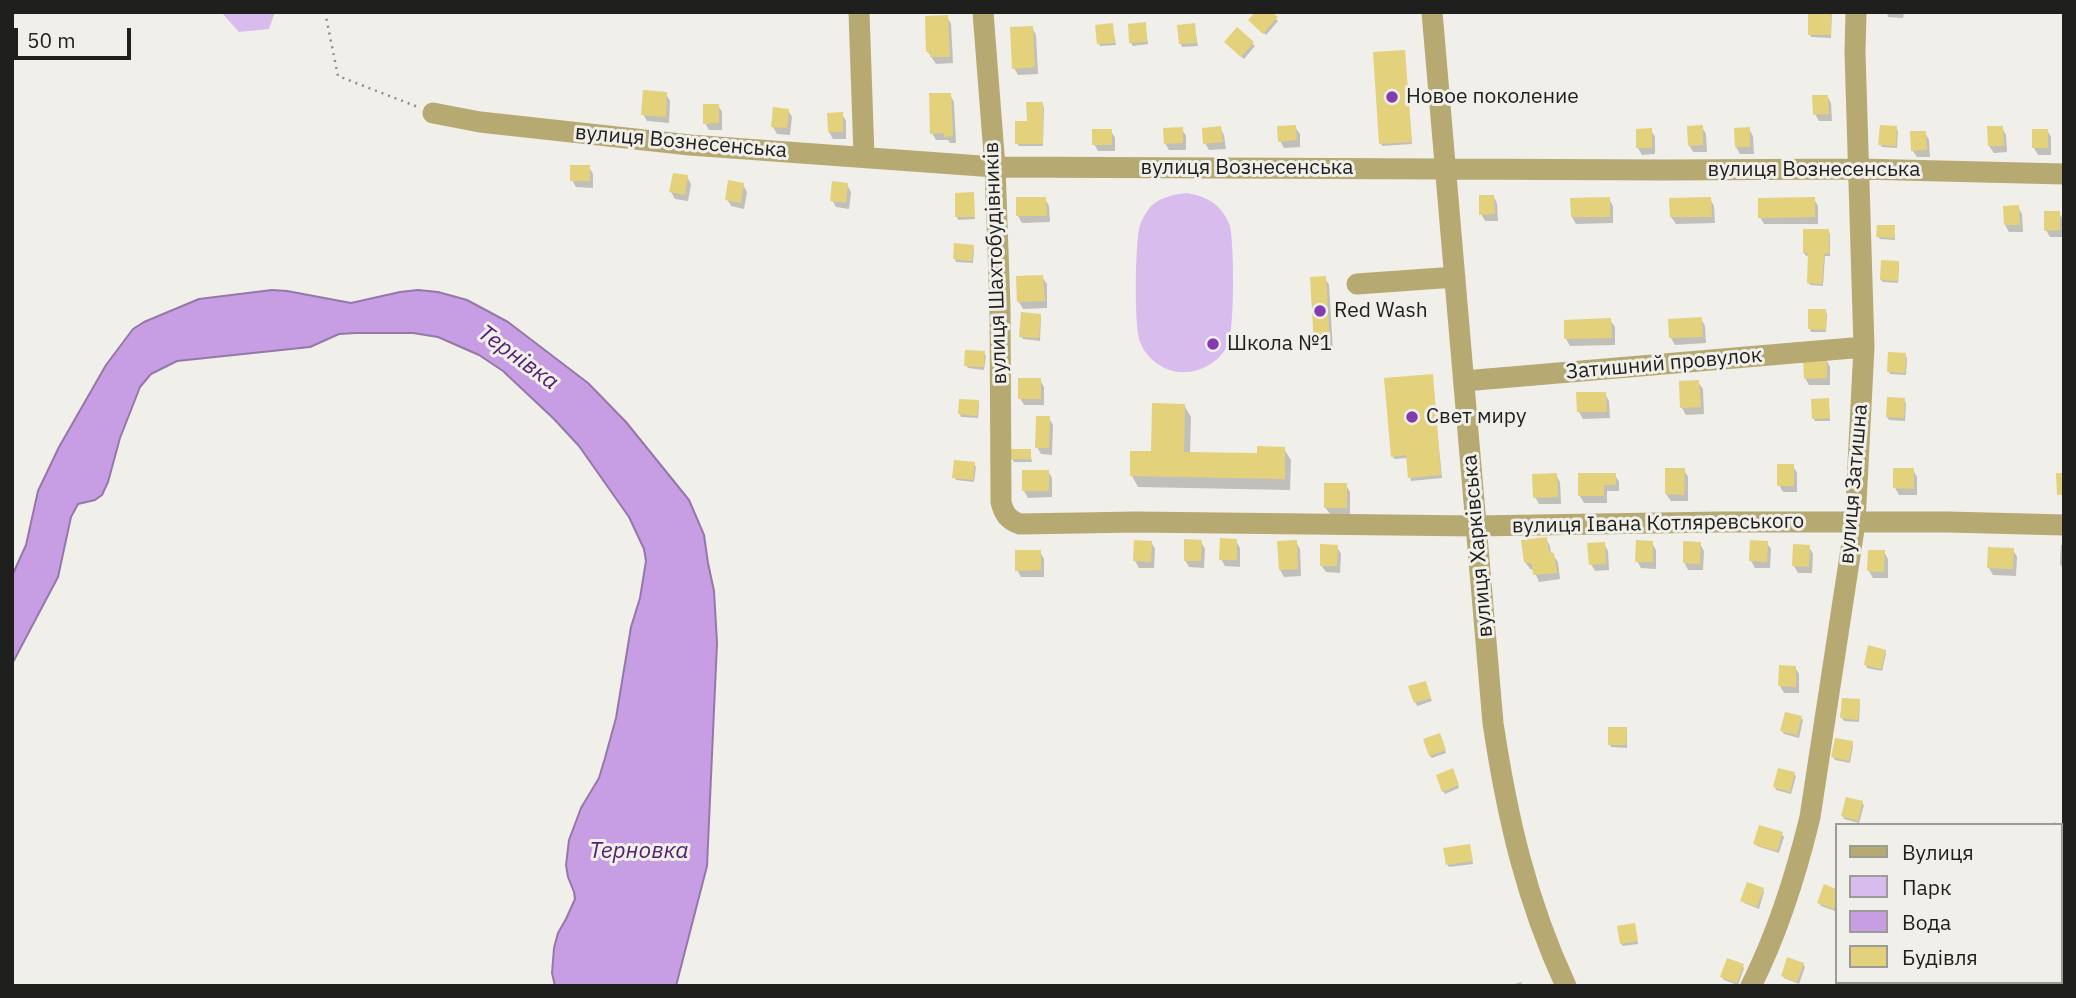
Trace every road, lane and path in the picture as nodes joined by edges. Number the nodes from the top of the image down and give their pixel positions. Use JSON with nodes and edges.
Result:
{"nodes":[{"id":1,"x":325,"y":12,"type":"edge"},
{"id":2,"x":859,"y":12,"type":"edge"},
{"id":3,"x":983,"y":12,"type":"edge"},
{"id":4,"x":1432,"y":12,"type":"edge"},
{"id":5,"x":1856,"y":12,"type":"edge"},
{"id":6,"x":433,"y":113,"type":"joint"},
{"id":7,"x":864,"y":156,"type":"junction"},
{"id":8,"x":995,"y":167,"type":"junction"},
{"id":9,"x":1446,"y":169,"type":"junction"},
{"id":10,"x":1859,"y":169,"type":"junction"},
{"id":11,"x":2064,"y":174,"type":"edge"},
{"id":12,"x":1455,"y":277,"type":"junction"},
{"id":13,"x":1357,"y":284,"type":"dead end"},
{"id":14,"x":1864,"y":347,"type":"junction"},
{"id":15,"x":1464,"y":381,"type":"junction"},
{"id":16,"x":1004,"y":514,"type":"joint"},
{"id":17,"x":1855,"y":523,"type":"junction"},
{"id":18,"x":1476,"y":526,"type":"junction"},
{"id":19,"x":2064,"y":526,"type":"edge"},
{"id":20,"x":1566,"y":986,"type":"edge"},
{"id":21,"x":1751,"y":986,"type":"edge"}],
"edges":[{"from":1,"to":6,"type":"path"},
{"from":2,"to":7,"type":"street"},
{"from":3,"to":8,"type":"street","name":"вулиця Шахтобудівників"},
{"from":4,"to":9,"type":"street","name":"вулиця Харківська"},
{"from":5,"to":10,"type":"street","name":"вулиця Затишна"},
{"from":6,"to":7,"type":"street","name":"вулиця Вознесенська"},
{"from":7,"to":8,"type":"street","name":"вулиця Вознесенська"},
{"from":8,"to":9,"type":"street","name":"вулиця Вознесенська"},
{"from":8,"to":16,"type":"street","name":"вулиця Шахтобудівників"},
{"from":9,"to":10,"type":"street","name":"вулиця Вознесенська"},
{"from":9,"to":12,"type":"street","name":"вулиця Харківська"},
{"from":10,"to":11,"type":"street","name":"вулиця Вознесенська"},
{"from":10,"to":14,"type":"street","name":"вулиця Затишна"},
{"from":12,"to":13,"type":"street"},
{"from":12,"to":15,"type":"street","name":"вулиця Харківська"},
{"from":14,"to":15,"type":"street","name":"Затишний провулок"},
{"from":14,"to":17,"type":"street","name":"вулиця Затишна"},
{"from":15,"to":18,"type":"street","name":"вулиця Харківська"},
{"from":16,"to":18,"type":"street","name":"вулиця Івана Котляревського"},
{"from":17,"to":18,"type":"street","name":"вулиця Івана Котляревського"},
{"from":17,"to":19,"type":"street","name":"вулиця Івана Котляревського"},
{"from":17,"to":21,"type":"street","name":"вулиця Затишна"},
{"from":18,"to":20,"type":"street","name":"вулиця Харківська"}]}
